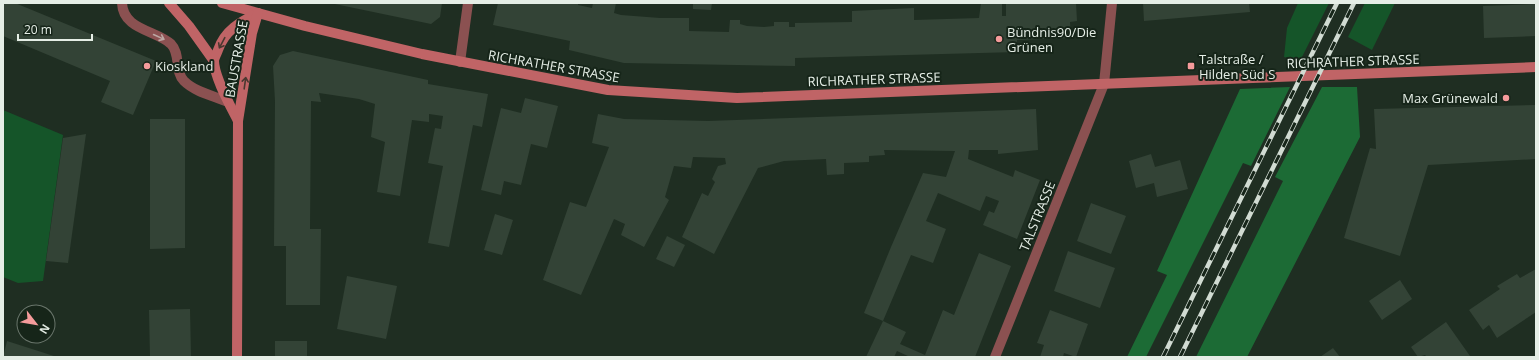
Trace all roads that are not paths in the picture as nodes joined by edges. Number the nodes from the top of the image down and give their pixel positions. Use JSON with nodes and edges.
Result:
{"nodes":[{"id":1,"x":122,"y":3,"type":"edge"},
{"id":2,"x":169,"y":3,"type":"edge"},
{"id":3,"x":222,"y":3,"type":"edge"},
{"id":4,"x":468,"y":3,"type":"edge"},
{"id":5,"x":1112,"y":3,"type":"edge"},
{"id":6,"x":258,"y":13,"type":"junction"},
{"id":7,"x":214,"y":61,"type":"junction"},
{"id":8,"x":460,"y":62,"type":"junction"},
{"id":9,"x":1536,"y":67,"type":"edge"},
{"id":10,"x":1104,"y":84,"type":"junction"},
{"id":11,"x":228,"y":102,"type":"junction"},
{"id":12,"x":238,"y":122,"type":"junction"},
{"id":13,"x":237,"y":357,"type":"edge"},
{"id":14,"x":995,"y":357,"type":"edge"}],
"edges":[{"from":1,"to":11,"type":"street","one_way":true},
{"from":2,"to":7,"type":"main road"},
{"from":3,"to":6,"type":"main road","name":"RICHRATHER STRASSE"},
{"from":4,"to":8,"type":"street"},
{"from":5,"to":10,"type":"street","name":"TALSTRASSE"},
{"from":6,"to":7,"type":"main road","name":"BAUSTRASSE","one_way":true},
{"from":6,"to":8,"type":"main road","name":"RICHRATHER STRASSE"},
{"from":12,"to":6,"type":"main road","name":"BAUSTRASSE","one_way":true},
{"from":7,"to":11,"type":"main road","name":"BAUSTRASSE"},
{"from":8,"to":10,"type":"main road","name":"RICHRATHER STRASSE"},
{"from":9,"to":10,"type":"main road","name":"RICHRATHER STRASSE"},
{"from":10,"to":14,"type":"street","name":"TALSTRASSE"},
{"from":11,"to":12,"type":"main road","name":"BAUSTRASSE"},
{"from":12,"to":13,"type":"main road","name":"BAUSTRASSE"}]}
